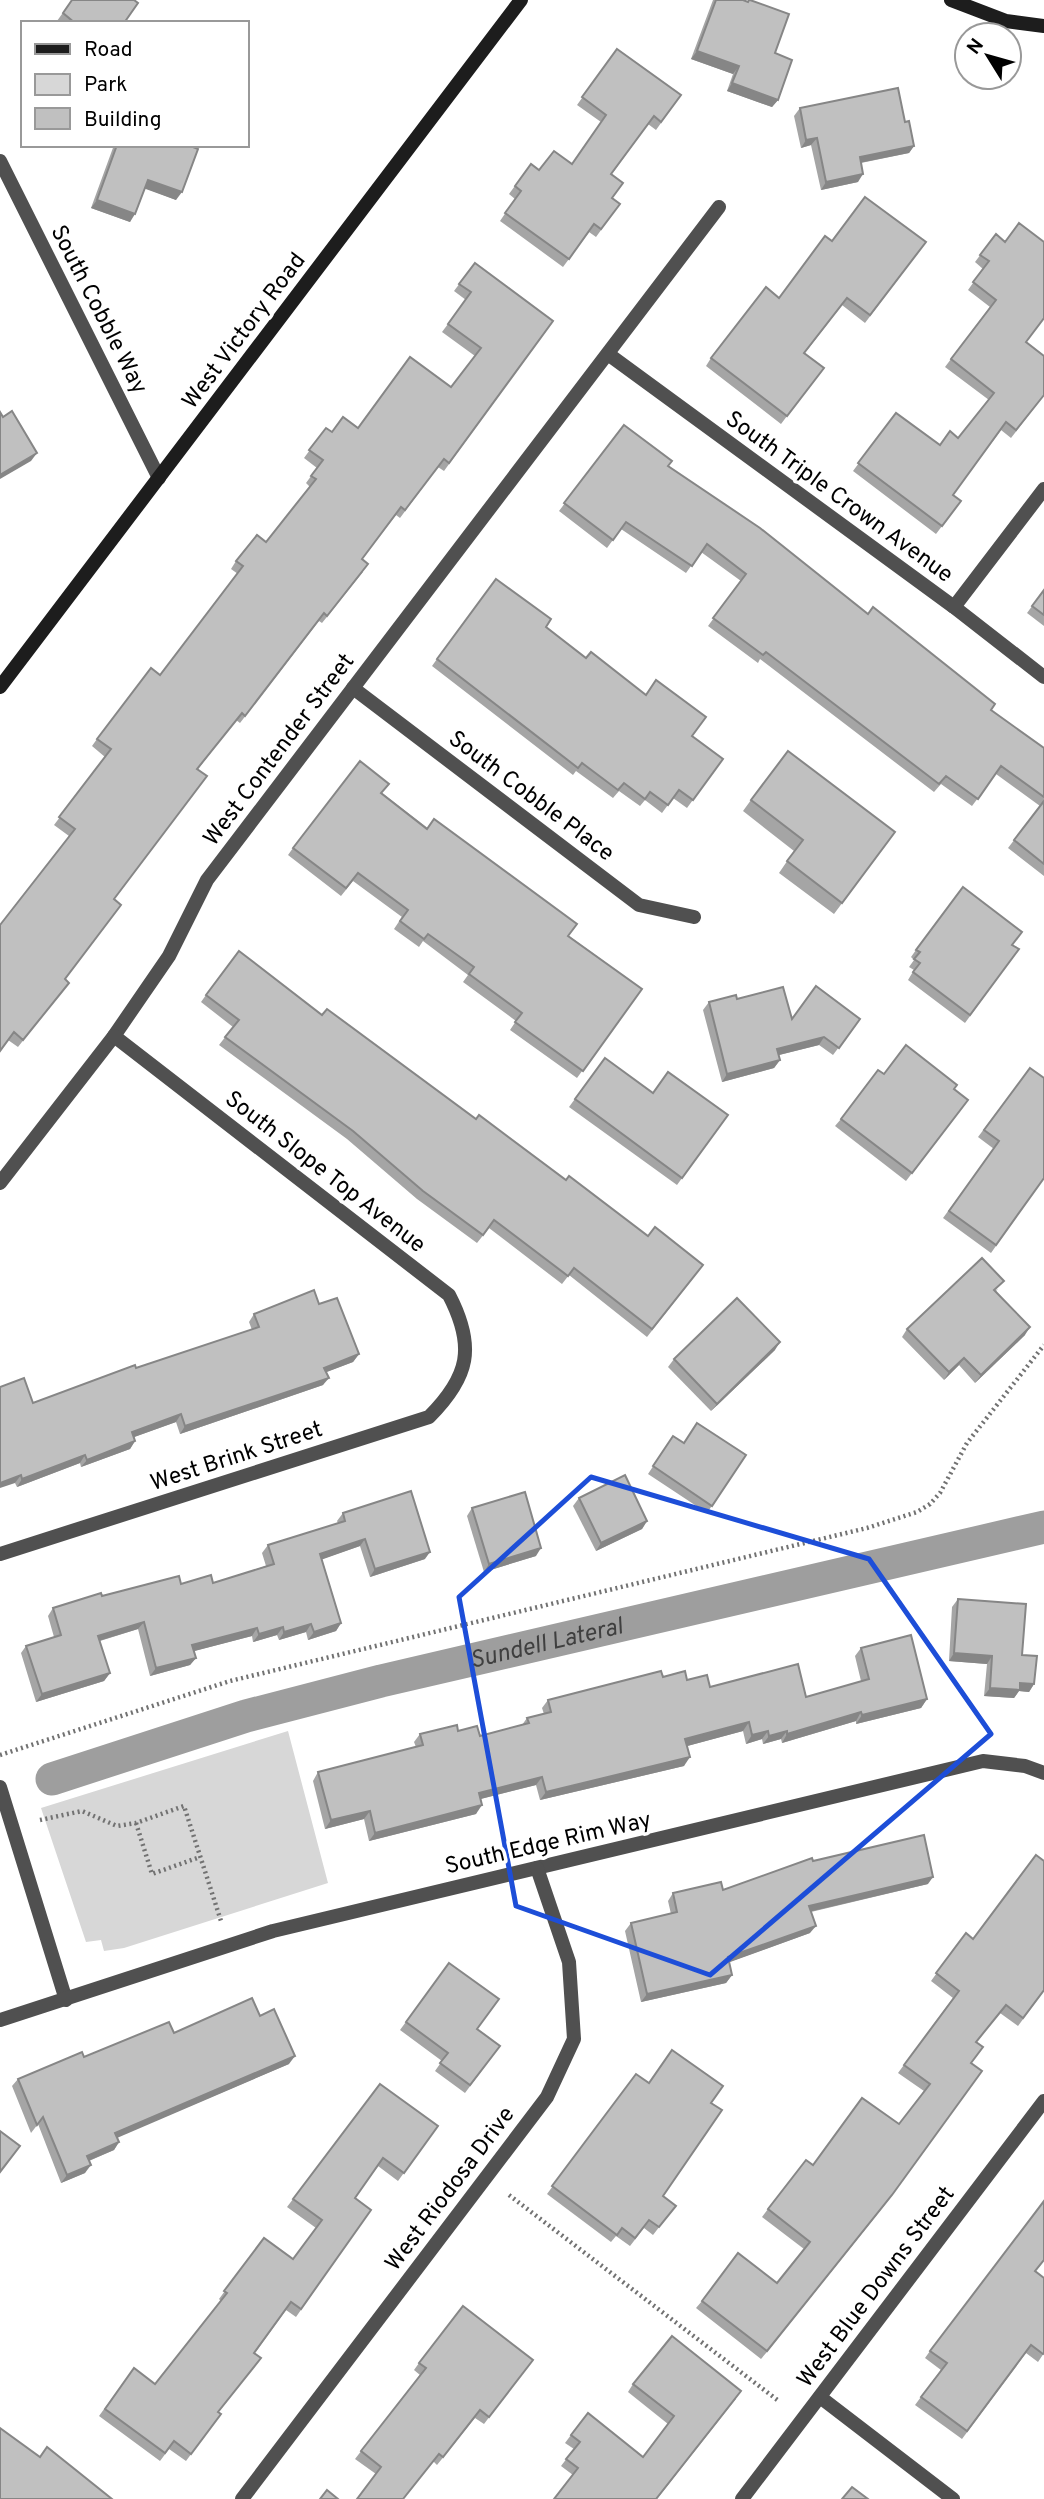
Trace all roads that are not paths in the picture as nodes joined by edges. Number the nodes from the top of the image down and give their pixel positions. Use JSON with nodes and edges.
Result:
{"nodes":[{"id":1,"x":521,"y":0,"type":"edge"},
{"id":2,"x":951,"y":0,"type":"edge"},
{"id":3,"x":1044,"y":26,"type":"edge"},
{"id":4,"x":0,"y":161,"type":"edge"},
{"id":5,"x":719,"y":207,"type":"dead end"},
{"id":6,"x":608,"y":354,"type":"junction"},
{"id":7,"x":159,"y":478,"type":"junction"},
{"id":8,"x":1044,"y":489,"type":"edge"},
{"id":9,"x":954,"y":607,"type":"junction"},
{"id":10,"x":1044,"y":677,"type":"edge"},
{"id":11,"x":0,"y":687,"type":"edge"},
{"id":12,"x":353,"y":688,"type":"junction"},
{"id":13,"x":694,"y":917,"type":"dead end"},
{"id":14,"x":114,"y":1036,"type":"junction"},
{"id":15,"x":0,"y":1183,"type":"edge"},
{"id":16,"x":464,"y":1369,"type":"joint"},
{"id":17,"x":0,"y":1554,"type":"edge"},
{"id":18,"x":1044,"y":1773,"type":"edge"},
{"id":19,"x":0,"y":1787,"type":"edge"},
{"id":20,"x":537,"y":1868,"type":"junction"},
{"id":21,"x":66,"y":2000,"type":"junction"},
{"id":22,"x":0,"y":2020,"type":"edge"},
{"id":23,"x":1044,"y":2101,"type":"edge"},
{"id":24,"x":820,"y":2397,"type":"junction"},
{"id":25,"x":242,"y":2499,"type":"edge"},
{"id":26,"x":742,"y":2499,"type":"edge"},
{"id":27,"x":953,"y":2499,"type":"edge"}],
"edges":[{"from":1,"to":7,"type":"main road","name":"West Victory Road"},
{"from":2,"to":3,"type":"main road"},
{"from":4,"to":7,"type":"street","name":"South Cobble Way"},
{"from":5,"to":6,"type":"street","name":"West Contender Street"},
{"from":6,"to":9,"type":"street","name":"South Triple Crown Avenue"},
{"from":6,"to":12,"type":"street","name":"West Contender Street"},
{"from":7,"to":11,"type":"main road","name":"West Victory Road"},
{"from":8,"to":9,"type":"street"},
{"from":9,"to":10,"type":"street","name":"South Triple Crown Avenue"},
{"from":12,"to":13,"type":"street","name":"South Cobble Place"},
{"from":12,"to":14,"type":"street","name":"West Contender Street"},
{"from":14,"to":15,"type":"street","name":"West Contender Street"},
{"from":14,"to":16,"type":"street","name":"South Slope Top Avenue"},
{"from":16,"to":17,"type":"street","name":"West Brink Street"},
{"from":18,"to":20,"type":"street","name":"South Edge Rim Way"},
{"from":19,"to":21,"type":"street"},
{"from":20,"to":21,"type":"street","name":"South Edge Rim Way"},
{"from":20,"to":25,"type":"street","name":"West Riodosa Drive"},
{"from":21,"to":22,"type":"street","name":"South Edge Rim Way"},
{"from":23,"to":24,"type":"street","name":"West Blue Downs Street"},
{"from":24,"to":26,"type":"street","name":"West Blue Downs Street"},
{"from":24,"to":27,"type":"street"}]}
